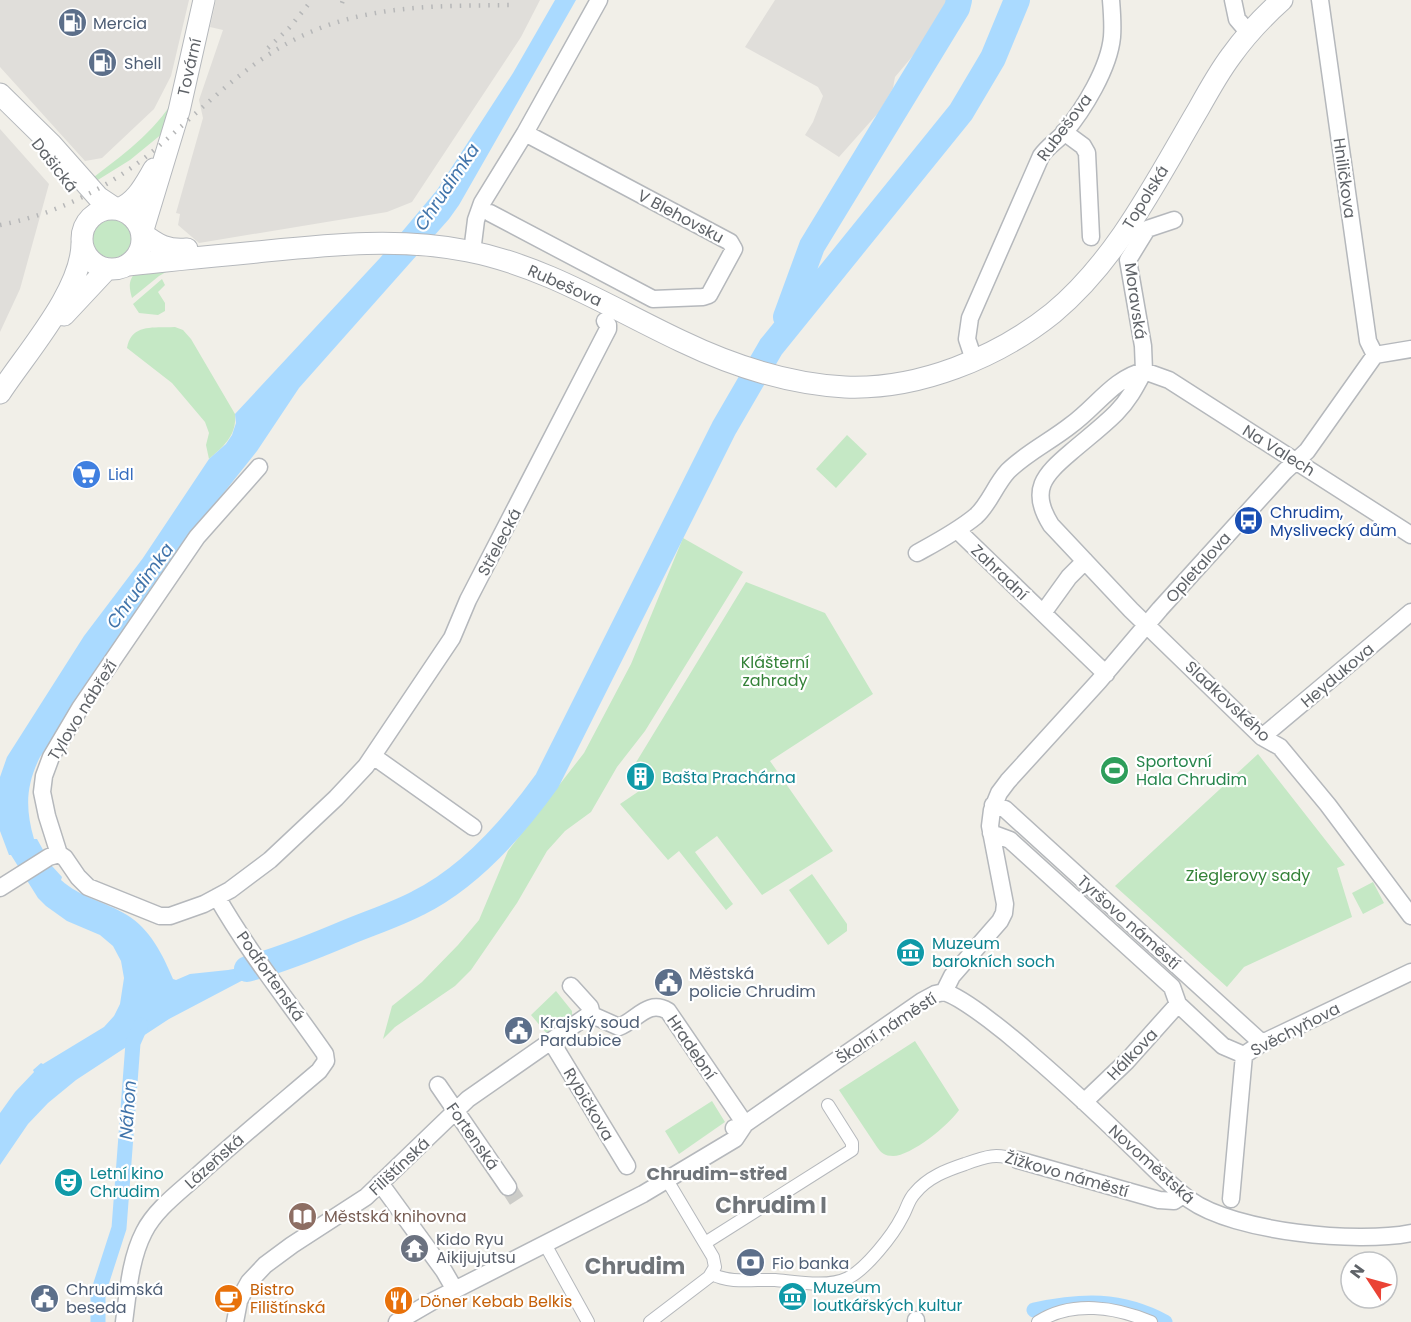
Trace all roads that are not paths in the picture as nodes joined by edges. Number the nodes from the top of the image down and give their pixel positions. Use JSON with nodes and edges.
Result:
{"nodes":[{"id":1,"x":204,"y":0,"type":"edge"},
{"id":2,"x":599,"y":0,"type":"edge"},
{"id":3,"x":1111,"y":0,"type":"edge"},
{"id":4,"x":1233,"y":0,"type":"edge"},
{"id":5,"x":1270,"y":0,"type":"edge"},
{"id":6,"x":1281,"y":0,"type":"edge"},
{"id":7,"x":1320,"y":0,"type":"edge"},
{"id":8,"x":1246,"y":30,"type":"junction"},
{"id":9,"x":5,"y":100,"type":"edge"},
{"id":10,"x":1064,"y":132,"type":"junction"},
{"id":11,"x":525,"y":133,"type":"junction"},
{"id":12,"x":172,"y":134,"type":"junction"},
{"id":13,"x":117,"y":209,"type":"junction"},
{"id":14,"x":490,"y":213,"type":"dead end"},
{"id":15,"x":1174,"y":220,"type":"dead end"},
{"id":16,"x":142,"y":233,"type":"junction"},
{"id":17,"x":83,"y":236,"type":"junction"},
{"id":18,"x":1091,"y":237,"type":"dead end"},
{"id":19,"x":378,"y":238,"type":"junction"},
{"id":20,"x":472,"y":246,"type":"junction"},
{"id":21,"x":118,"y":267,"type":"junction"},
{"id":22,"x":605,"y":321,"type":"dead end"},
{"id":23,"x":1411,"y":349,"type":"edge"},
{"id":24,"x":972,"y":354,"type":"junction"},
{"id":25,"x":27,"y":355,"type":"junction"},
{"id":26,"x":1375,"y":355,"type":"junction"},
{"id":27,"x":1144,"y":370,"type":"junction"},
{"id":28,"x":0,"y":393,"type":"edge"},
{"id":29,"x":1296,"y":461,"type":"junction"},
{"id":30,"x":259,"y":467,"type":"dead end"},
{"id":31,"x":957,"y":530,"type":"junction"},
{"id":32,"x":1411,"y":535,"type":"edge"},
{"id":33,"x":917,"y":553,"type":"dead end"},
{"id":34,"x":1085,"y":561,"type":"junction"},
{"id":35,"x":1411,"y":612,"type":"edge"},
{"id":36,"x":1043,"y":613,"type":"junction"},
{"id":37,"x":1147,"y":625,"type":"junction"},
{"id":38,"x":1106,"y":674,"type":"junction"},
{"id":39,"x":1262,"y":737,"type":"junction"},
{"id":40,"x":373,"y":756,"type":"junction"},
{"id":41,"x":993,"y":805,"type":"junction"},
{"id":42,"x":473,"y":827,"type":"dead end"},
{"id":43,"x":991,"y":833,"type":"junction"},
{"id":44,"x":54,"y":856,"type":"junction"},
{"id":45,"x":0,"y":888,"type":"edge"},
{"id":46,"x":217,"y":897,"type":"junction"},
{"id":47,"x":154,"y":914,"type":"joint"},
{"id":48,"x":1411,"y":916,"type":"edge"},
{"id":49,"x":1411,"y":972,"type":"edge"},
{"id":50,"x":571,"y":986,"type":"dead end"},
{"id":51,"x":944,"y":992,"type":"junction"},
{"id":52,"x":1178,"y":1004,"type":"junction"},
{"id":53,"x":592,"y":1015,"type":"junction"},
{"id":54,"x":551,"y":1041,"type":"junction"},
{"id":55,"x":1262,"y":1043,"type":"junction"},
{"id":56,"x":326,"y":1054,"type":"joint"},
{"id":57,"x":1244,"y":1055,"type":"junction"},
{"id":58,"x":438,"y":1085,"type":"dead end"},
{"id":59,"x":1084,"y":1102,"type":"junction"},
{"id":60,"x":828,"y":1105,"type":"dead end"},
{"id":61,"x":456,"y":1110,"type":"junction"},
{"id":62,"x":745,"y":1124,"type":"junction"},
{"id":63,"x":1018,"y":1160,"type":"joint"},
{"id":64,"x":627,"y":1167,"type":"dead end"},
{"id":65,"x":667,"y":1180,"type":"junction"},
{"id":66,"x":380,"y":1183,"type":"junction"},
{"id":67,"x":508,"y":1187,"type":"tunnel mouth"},
{"id":68,"x":1183,"y":1195,"type":"junction"},
{"id":69,"x":1231,"y":1199,"type":"dead end"},
{"id":70,"x":1408,"y":1239,"type":"edge"},
{"id":71,"x":705,"y":1243,"type":"junction"},
{"id":72,"x":546,"y":1245,"type":"junction"},
{"id":73,"x":712,"y":1274,"type":"junction"},
{"id":74,"x":452,"y":1292,"type":"junction"},
{"id":75,"x":1042,"y":1319,"type":"edge"},
{"id":76,"x":124,"y":1322,"type":"edge"},
{"id":77,"x":235,"y":1322,"type":"edge"},
{"id":78,"x":397,"y":1322,"type":"edge"},
{"id":79,"x":588,"y":1322,"type":"edge"},
{"id":80,"x":650,"y":1322,"type":"edge"},
{"id":81,"x":1151,"y":1322,"type":"edge"}],
"edges":[{"from":1,"to":12,"type":"street","name":"Tovární"},
{"from":2,"to":11,"type":"street"},
{"from":3,"to":10,"type":"street","name":"Rubešova"},
{"from":4,"to":8,"type":"street"},
{"from":5,"to":8,"type":"street","name":"Topolská"},
{"from":6,"to":8,"type":"street","name":"Topolská"},
{"from":7,"to":26,"type":"street","name":"Hniličkova"},
{"from":8,"to":24,"type":"street","name":"Topolská"},
{"from":9,"to":13,"type":"street","name":"Dašická"},
{"from":9,"to":17,"type":"street","name":"Dašická"},
{"from":10,"to":18,"type":"street"},
{"from":10,"to":24,"type":"street","name":"Rubešova"},
{"from":11,"to":14,"type":"street","name":"V Blehovsku"},
{"from":11,"to":20,"type":"street"},
{"from":12,"to":13,"type":"street","name":"Tovární"},
{"from":12,"to":16,"type":"street","name":"Tovární"},
{"from":13,"to":16,"type":"street"},
{"from":13,"to":17,"type":"street"},
{"from":15,"to":27,"type":"street","name":"Moravská"},
{"from":16,"to":19,"type":"street","name":"Rubešova"},
{"from":16,"to":21,"type":"street"},
{"from":17,"to":21,"type":"street"},
{"from":17,"to":25,"type":"street"},
{"from":19,"to":20,"type":"street","name":"Rubešova"},
{"from":19,"to":21,"type":"street","name":"Rubešova"},
{"from":20,"to":24,"type":"street","name":"Rubešova"},
{"from":21,"to":25,"type":"street"},
{"from":22,"to":40,"type":"street","name":"Střelecká"},
{"from":23,"to":26,"type":"street"},
{"from":25,"to":28,"type":"street"},
{"from":26,"to":29,"type":"street","name":"Opletalova"},
{"from":27,"to":29,"type":"street","name":"Na Valech"},
{"from":27,"to":31,"type":"street"},
{"from":27,"to":34,"type":"street","name":"Sladkovského"},
{"from":29,"to":32,"type":"street","name":"Na Valech"},
{"from":29,"to":37,"type":"street","name":"Opletalova"},
{"from":30,"to":44,"type":"street","name":"Tylovo nábřeží"},
{"from":31,"to":33,"type":"street"},
{"from":31,"to":36,"type":"street","name":"Zahradní"},
{"from":34,"to":36,"type":"street","name":"Zahradní"},
{"from":34,"to":37,"type":"street","name":"Sladkovského"},
{"from":35,"to":39,"type":"street","name":"Heydukova"},
{"from":36,"to":38,"type":"street","name":"Zahradní"},
{"from":37,"to":38,"type":"street","name":"Opletalova"},
{"from":37,"to":39,"type":"street","name":"Sladkovského"},
{"from":38,"to":41,"type":"street","name":"Opletalova"},
{"from":39,"to":48,"type":"street","name":"Sladkovského"},
{"from":40,"to":42,"type":"street"},
{"from":40,"to":46,"type":"street","name":"Střelecká"},
{"from":41,"to":43,"type":"street","name":"Školní náměstí"},
{"from":41,"to":55,"type":"street","name":"Tyršovo náměstí"},
{"from":43,"to":51,"type":"street","name":"Školní náměstí"},
{"from":43,"to":52,"type":"street","name":"Tyršovo náměstí"},
{"from":44,"to":45,"type":"street"},
{"from":44,"to":47,"type":"street","name":"Tylovo nábřeží"},
{"from":46,"to":47,"type":"street","name":"Střelecká"},
{"from":46,"to":56,"type":"street","name":"Podfortenská"},
{"from":49,"to":55,"type":"street","name":"Svěchyňova"},
{"from":50,"to":53,"type":"street"},
{"from":51,"to":59,"type":"street","name":"Novoměstská"},
{"from":51,"to":62,"type":"street","name":"Školní náměstí"},
{"from":52,"to":57,"type":"street","name":"Tyršovo náměstí"},
{"from":52,"to":59,"type":"street","name":"Hálkova"},
{"from":53,"to":54,"type":"street","name":"Filištínská"},
{"from":53,"to":62,"type":"street","name":"Hradební"},
{"from":54,"to":61,"type":"street","name":"Filištínská"},
{"from":54,"to":64,"type":"street","name":"Rybičkova"},
{"from":55,"to":57,"type":"street","name":"Svěchyňova"},
{"from":56,"to":76,"type":"street","name":"Lázeňská"},
{"from":57,"to":69,"type":"street","name":"Svěchyňova"},
{"from":58,"to":61,"type":"street","name":"Fortenská"},
{"from":59,"to":68,"type":"street","name":"Novoměstská"},
{"from":60,"to":71,"type":"street"},
{"from":61,"to":66,"type":"street","name":"Filištínská"},
{"from":61,"to":67,"type":"street","name":"Fortenská"},
{"from":62,"to":65,"type":"street","name":"Školní náměstí"},
{"from":63,"to":68,"type":"street","name":"Žižkovo náměstí"},
{"from":63,"to":73,"type":"street","name":"Žižkovo náměstí"},
{"from":65,"to":71,"type":"street"},
{"from":65,"to":72,"type":"street","name":"Školní náměstí"},
{"from":66,"to":74,"type":"street"},
{"from":66,"to":77,"type":"street","name":"Filištínská"},
{"from":68,"to":70,"type":"street","name":"Novoměstská"},
{"from":71,"to":73,"type":"street"},
{"from":72,"to":74,"type":"street","name":"Školní náměstí"},
{"from":72,"to":79,"type":"street"},
{"from":73,"to":80,"type":"street"},
{"from":74,"to":78,"type":"street","name":"Školní náměstí"},
{"from":75,"to":81,"type":"street"}]}
